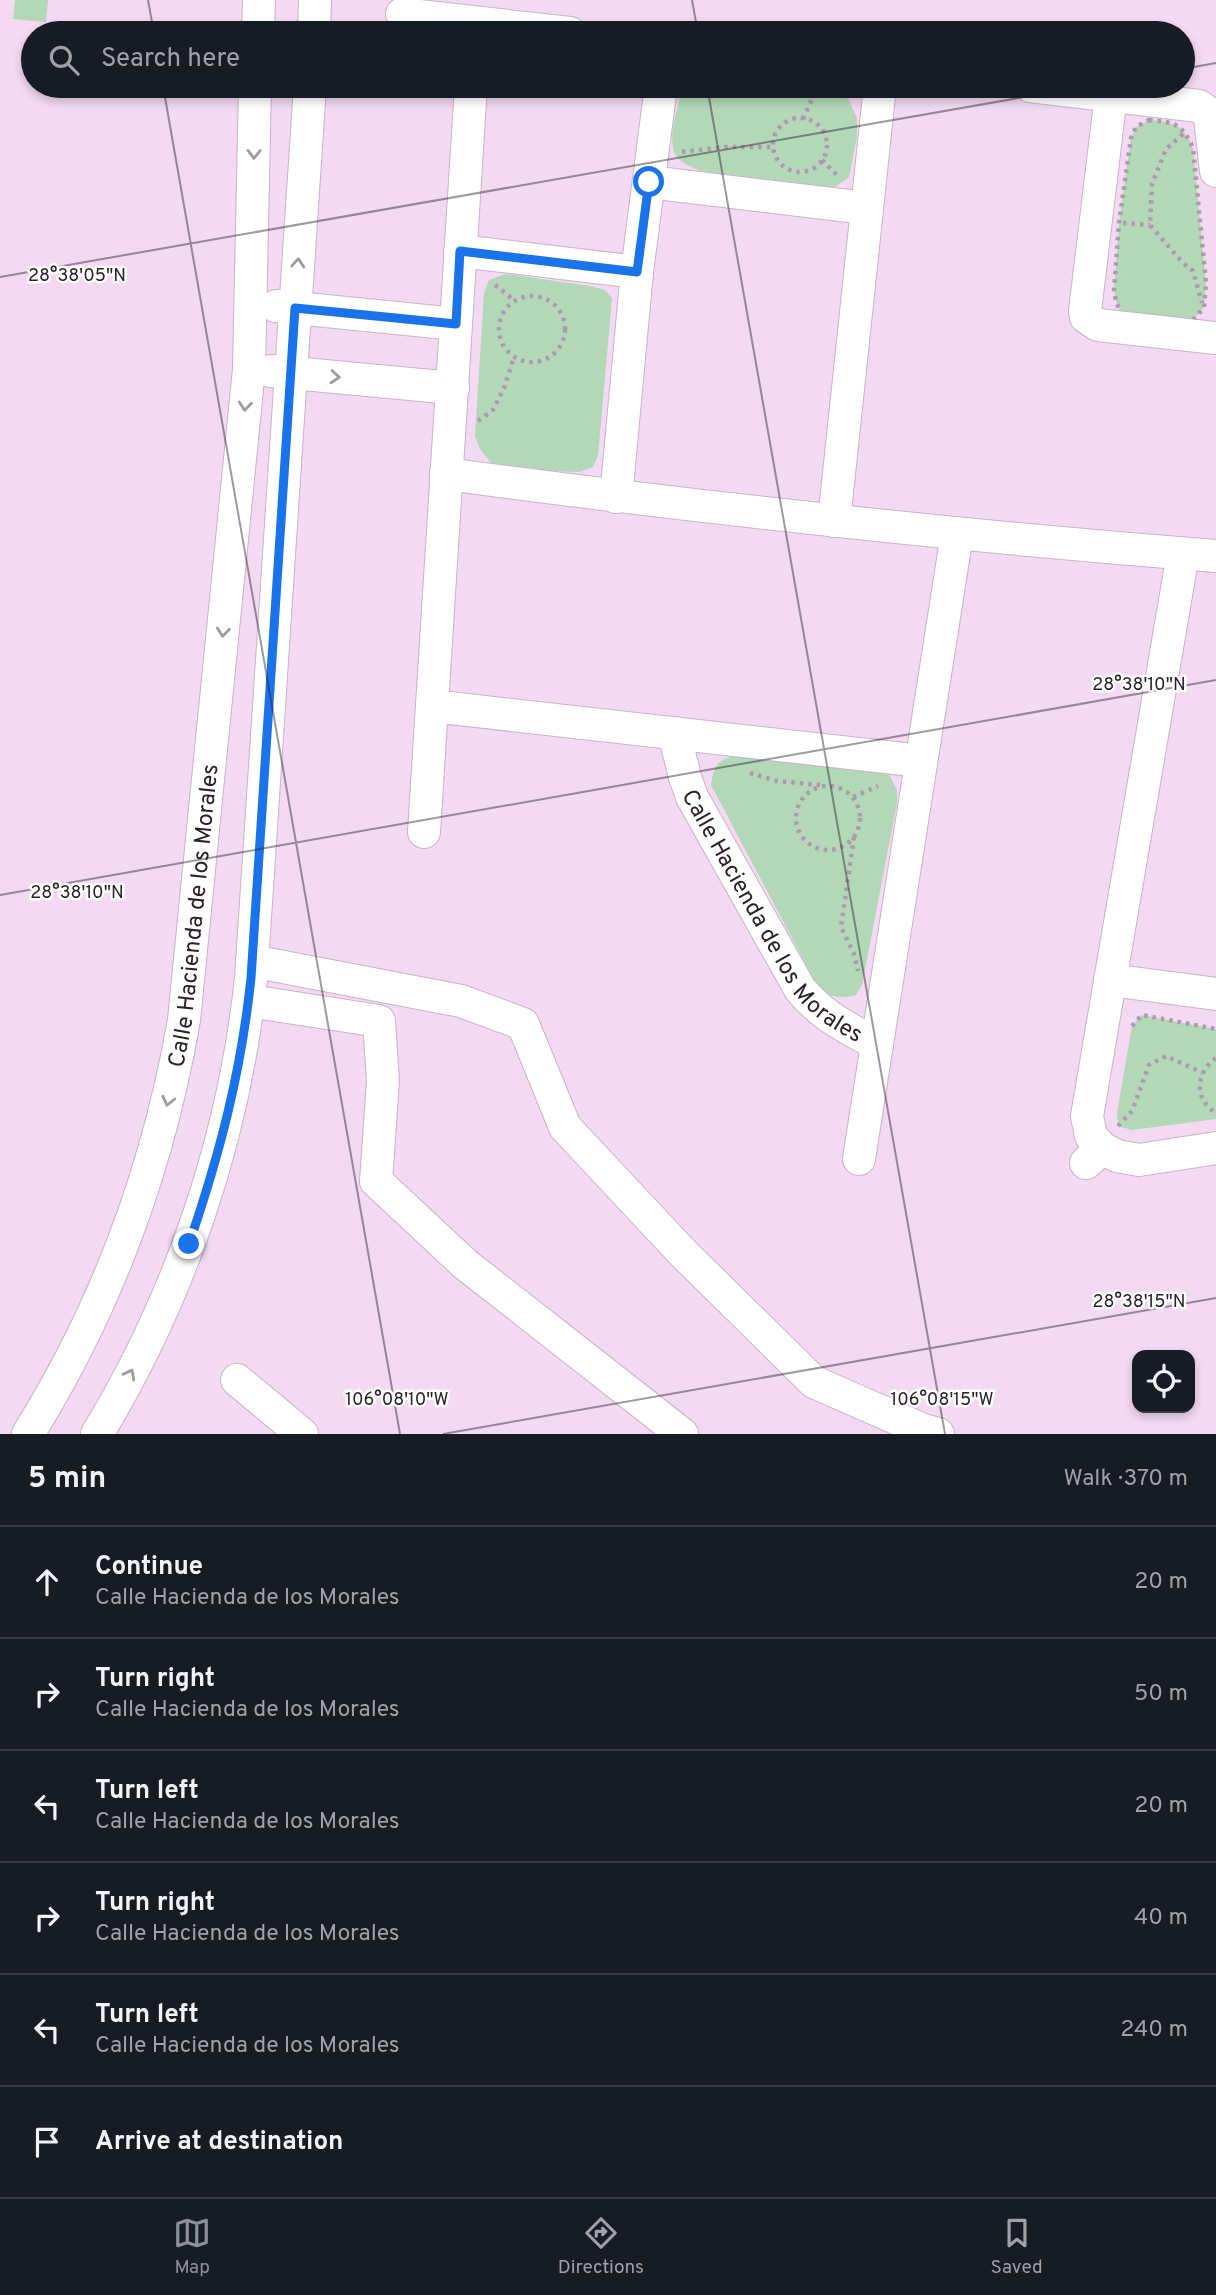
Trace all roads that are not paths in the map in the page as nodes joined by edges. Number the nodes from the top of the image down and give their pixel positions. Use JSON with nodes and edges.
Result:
{"nodes":[{"id":1,"x":259,"y":0,"type":"edge"},
{"id":2,"x":315,"y":0,"type":"edge"},
{"id":3,"x":402,"y":14,"type":"dead end"},
{"id":4,"x":258,"y":21,"type":"edge"},
{"id":5,"x":314,"y":21,"type":"edge"},
{"id":6,"x":438,"y":21,"type":"edge"},
{"id":7,"x":255,"y":98,"type":"edge"},
{"id":8,"x":309,"y":98,"type":"edge"},
{"id":9,"x":470,"y":98,"type":"edge"},
{"id":10,"x":660,"y":98,"type":"edge"},
{"id":11,"x":879,"y":98,"type":"edge"},
{"id":12,"x":1111,"y":98,"type":"edge"},
{"id":13,"x":1140,"y":98,"type":"edge"},
{"id":14,"x":1216,"y":171,"type":"edge"},
{"id":15,"x":649,"y":182,"type":"junction"},
{"id":16,"x":866,"y":208,"type":"junction"},
{"id":17,"x":460,"y":251,"type":"junction"},
{"id":18,"x":637,"y":272,"type":"junction"},
{"id":19,"x":251,"y":304,"type":"junction"},
{"id":20,"x":295,"y":308,"type":"junction"},
{"id":21,"x":456,"y":324,"type":"junction"},
{"id":22,"x":1216,"y":338,"type":"edge"},
{"id":23,"x":249,"y":369,"type":"junction"},
{"id":24,"x":291,"y":373,"type":"junction"},
{"id":25,"x":453,"y":388,"type":"junction"},
{"id":26,"x":446,"y":474,"type":"junction"},
{"id":27,"x":616,"y":497,"type":"junction"},
{"id":28,"x":834,"y":520,"type":"junction"},
{"id":29,"x":957,"y":534,"type":"junction"},
{"id":30,"x":1183,"y":554,"type":"junction"},
{"id":31,"x":1216,"y":556,"type":"edge"},
{"id":32,"x":432,"y":706,"type":"junction"},
{"id":33,"x":674,"y":733,"type":"junction"},
{"id":34,"x":921,"y":761,"type":"junction"},
{"id":35,"x":424,"y":832,"type":"dead end"},
{"id":36,"x":252,"y":961,"type":"junction"},
{"id":37,"x":1110,"y":980,"type":"junction"},
{"id":38,"x":1216,"y":994,"type":"edge"},
{"id":39,"x":249,"y":1001,"type":"junction"},
{"id":40,"x":877,"y":1044,"type":"junction"},
{"id":41,"x":1216,"y":1148,"type":"edge"},
{"id":42,"x":859,"y":1158,"type":"dead end"},
{"id":43,"x":237,"y":1380,"type":"dead end"},
{"id":44,"x":283,"y":1428,"type":"edge"},
{"id":45,"x":28,"y":1434,"type":"edge"},
{"id":46,"x":97,"y":1434,"type":"edge"},
{"id":47,"x":682,"y":1434,"type":"edge"},
{"id":48,"x":938,"y":1434,"type":"edge"}],
"edges":[{"from":1,"to":4,"type":"street"},
{"from":2,"to":5,"type":"street"},
{"from":3,"to":6,"type":"street"},
{"from":7,"to":19,"type":"street","name":"Calle Hacienda de los Morales","one_way":true},
{"from":20,"to":8,"type":"street","one_way":true},
{"from":9,"to":17,"type":"street"},
{"from":10,"to":15,"type":"street"},
{"from":11,"to":16,"type":"street"},
{"from":12,"to":22,"type":"street"},
{"from":13,"to":14,"type":"street"},
{"from":15,"to":16,"type":"street"},
{"from":15,"to":18,"type":"street"},
{"from":16,"to":28,"type":"street"},
{"from":17,"to":18,"type":"street"},
{"from":17,"to":21,"type":"street"},
{"from":18,"to":27,"type":"street"},
{"from":19,"to":20,"type":"street"},
{"from":19,"to":23,"type":"street","name":"Calle Hacienda de los Morales"},
{"from":20,"to":21,"type":"street"},
{"from":20,"to":24,"type":"street"},
{"from":21,"to":25,"type":"street"},
{"from":23,"to":24,"type":"street"},
{"from":23,"to":45,"type":"street","name":"Calle Hacienda de los Morales","one_way":true},
{"from":24,"to":25,"type":"street","one_way":true},
{"from":24,"to":36,"type":"street"},
{"from":25,"to":26,"type":"street"},
{"from":26,"to":27,"type":"street"},
{"from":26,"to":32,"type":"street"},
{"from":27,"to":28,"type":"street"},
{"from":28,"to":29,"type":"street"},
{"from":29,"to":30,"type":"street"},
{"from":29,"to":34,"type":"street","name":"Calle Hacienda de los Morales"},
{"from":30,"to":31,"type":"street"},
{"from":30,"to":37,"type":"street"},
{"from":32,"to":33,"type":"street"},
{"from":32,"to":35,"type":"street"},
{"from":33,"to":34,"type":"street"},
{"from":33,"to":40,"type":"street","name":"Calle Hacienda de los Morales"},
{"from":34,"to":40,"type":"street","name":"Calle Hacienda de los Morales"},
{"from":36,"to":39,"type":"street"},
{"from":36,"to":48,"type":"street"},
{"from":37,"to":38,"type":"street"},
{"from":37,"to":41,"type":"street"},
{"from":46,"to":39,"type":"street","one_way":true},
{"from":39,"to":47,"type":"street"},
{"from":40,"to":42,"type":"street","name":"Calle Hacienda de los Morales"},
{"from":43,"to":44,"type":"street"}]}
